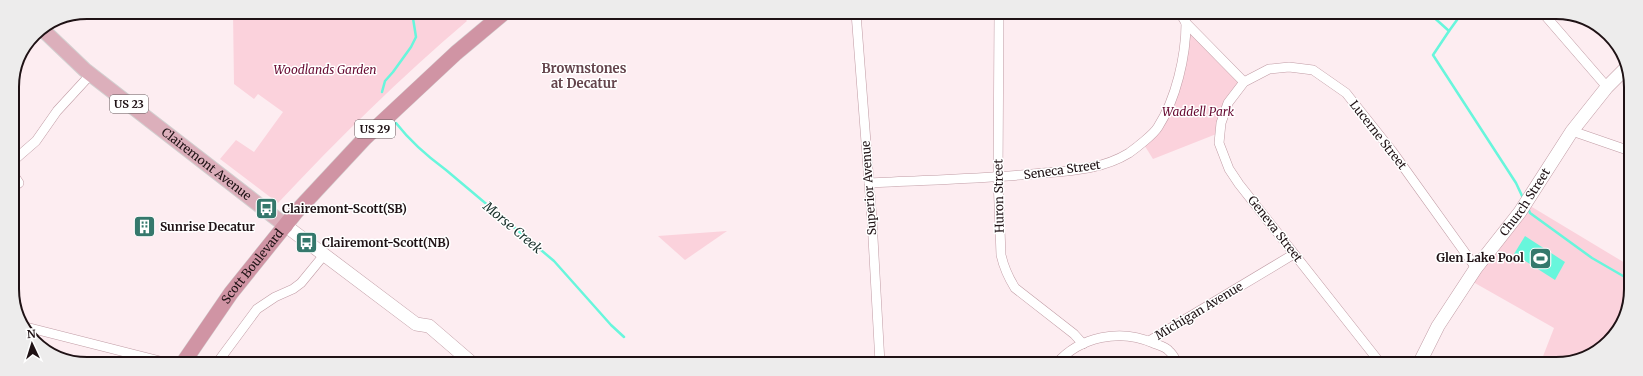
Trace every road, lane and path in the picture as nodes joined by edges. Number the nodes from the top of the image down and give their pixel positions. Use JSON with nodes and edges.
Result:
{"nodes":[{"id":1,"x":497,"y":19,"type":"edge"},
{"id":2,"x":856,"y":19,"type":"edge"},
{"id":3,"x":999,"y":19,"type":"edge"},
{"id":4,"x":1184,"y":19,"type":"edge"},
{"id":5,"x":1548,"y":19,"type":"edge"},
{"id":6,"x":1186,"y":23,"type":"junction"},
{"id":7,"x":46,"y":33,"type":"edge"},
{"id":8,"x":1622,"y":72,"type":"edge"},
{"id":9,"x":91,"y":74,"type":"junction"},
{"id":10,"x":1244,"y":82,"type":"junction"},
{"id":11,"x":1607,"y":87,"type":"junction"},
{"id":12,"x":1572,"y":131,"type":"junction"},
{"id":13,"x":1624,"y":150,"type":"edge"},
{"id":14,"x":19,"y":156,"type":"edge"},
{"id":15,"x":998,"y":178,"type":"junction"},
{"id":16,"x":869,"y":183,"type":"junction"},
{"id":17,"x":286,"y":226,"type":"junction"},
{"id":18,"x":1294,"y":254,"type":"junction"},
{"id":19,"x":324,"y":255,"type":"junction"},
{"id":20,"x":1476,"y":268,"type":"junction"},
{"id":21,"x":52,"y":334,"type":"edge"},
{"id":22,"x":1148,"y":341,"type":"junction"},
{"id":23,"x":1082,"y":344,"type":"junction"},
{"id":24,"x":144,"y":357,"type":"edge"},
{"id":25,"x":187,"y":357,"type":"edge"},
{"id":26,"x":221,"y":357,"type":"edge"},
{"id":27,"x":465,"y":357,"type":"edge"},
{"id":28,"x":880,"y":357,"type":"edge"},
{"id":29,"x":1063,"y":357,"type":"edge"},
{"id":30,"x":1174,"y":357,"type":"edge"},
{"id":31,"x":1375,"y":357,"type":"edge"},
{"id":32,"x":1422,"y":357,"type":"edge"}],
"edges":[{"from":1,"to":17,"type":"highway","name":"Scott Boulevard","number":"US 29"},
{"from":2,"to":16,"type":"street","name":"Superior Avenue"},
{"from":3,"to":15,"type":"street","name":"Huron Street"},
{"from":4,"to":6,"type":"street"},
{"from":5,"to":11,"type":"street"},
{"from":6,"to":10,"type":"street"},
{"from":6,"to":15,"type":"street","name":"Seneca Street"},
{"from":7,"to":9,"type":"main road","name":"Clairemont Avenue","number":"US 23"},
{"from":8,"to":11,"type":"main road","name":"Church Street"},
{"from":9,"to":14,"type":"street"},
{"from":9,"to":17,"type":"main road","name":"Clairemont Avenue","number":"US 23"},
{"from":10,"to":18,"type":"street","name":"Geneva Street"},
{"from":10,"to":20,"type":"street","name":"Lucerne Street"},
{"from":11,"to":12,"type":"main road","name":"Church Street"},
{"from":12,"to":13,"type":"street"},
{"from":12,"to":20,"type":"main road","name":"Church Street"},
{"from":15,"to":16,"type":"street","name":"Seneca Street"},
{"from":15,"to":23,"type":"street","name":"Huron Street"},
{"from":16,"to":28,"type":"street","name":"Superior Avenue"},
{"from":17,"to":19,"type":"main road","name":"Clairemont Avenue"},
{"from":17,"to":25,"type":"highway","name":"Scott Boulevard"},
{"from":18,"to":22,"type":"street","name":"Michigan Avenue"},
{"from":18,"to":31,"type":"street","name":"Geneva Street"},
{"from":19,"to":26,"type":"street"},
{"from":19,"to":27,"type":"main road","name":"Clairemont Avenue"},
{"from":20,"to":32,"type":"main road","name":"Church Street"},
{"from":21,"to":24,"type":"street"},
{"from":22,"to":23,"type":"street","name":"Michigan Avenue"},
{"from":22,"to":30,"type":"street"},
{"from":23,"to":29,"type":"street","name":"Michigan Avenue"}]}
